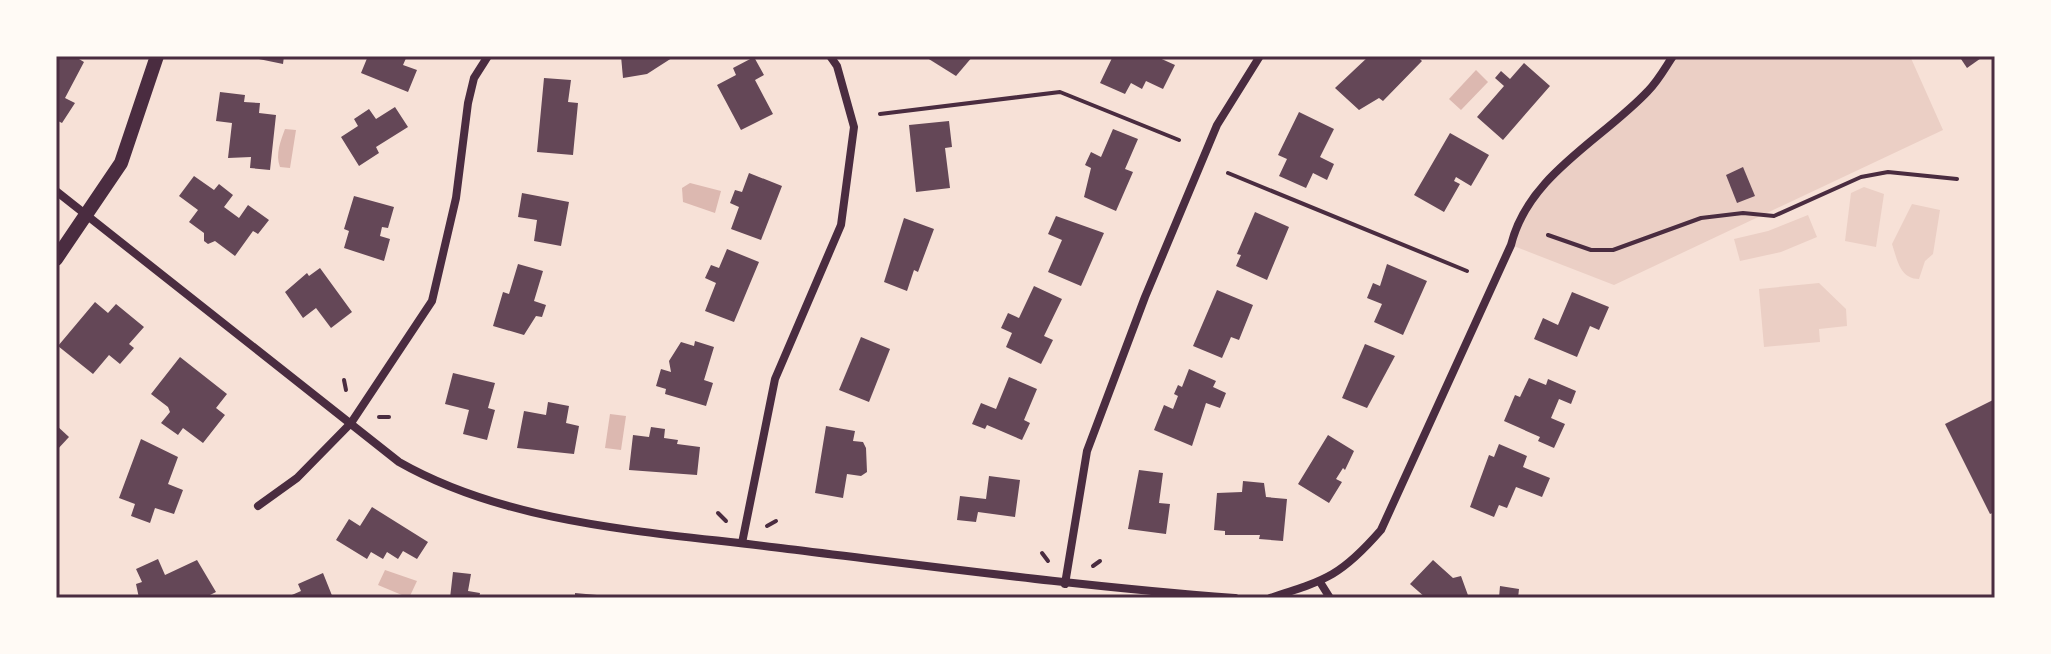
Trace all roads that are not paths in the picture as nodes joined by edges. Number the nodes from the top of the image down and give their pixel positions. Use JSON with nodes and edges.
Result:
{"nodes":[{"id":1,"x":157,"y":56,"type":"edge"},
{"id":2,"x":488,"y":56,"type":"edge"},
{"id":3,"x":830,"y":56,"type":"edge"},
{"id":4,"x":1260,"y":56,"type":"edge"},
{"id":5,"x":1673,"y":56,"type":"edge"},
{"id":6,"x":57,"y":192,"type":"edge"},
{"id":7,"x":88,"y":216,"type":"junction"},
{"id":8,"x":56,"y":259,"type":"edge"},
{"id":9,"x":351,"y":423,"type":"junction"},
{"id":10,"x":258,"y":506,"type":"dead end"},
{"id":11,"x":742,"y":543,"type":"junction"},
{"id":12,"x":1320,"y":582,"type":"junction"},
{"id":13,"x":1065,"y":584,"type":"junction"},
{"id":14,"x":1235,"y":598,"type":"edge"},
{"id":15,"x":1270,"y":598,"type":"edge"},
{"id":16,"x":1330,"y":598,"type":"edge"}],
"edges":[{"from":1,"to":7,"type":"street"},
{"from":2,"to":9,"type":"street"},
{"from":3,"to":11,"type":"street"},
{"from":4,"to":13,"type":"street"},
{"from":5,"to":12,"type":"street"},
{"from":6,"to":7,"type":"street"},
{"from":7,"to":8,"type":"street"},
{"from":7,"to":9,"type":"street"},
{"from":9,"to":10,"type":"street"},
{"from":9,"to":11,"type":"street"},
{"from":11,"to":13,"type":"street"},
{"from":12,"to":15,"type":"street"},
{"from":12,"to":16,"type":"street"},
{"from":13,"to":14,"type":"street"}]}
